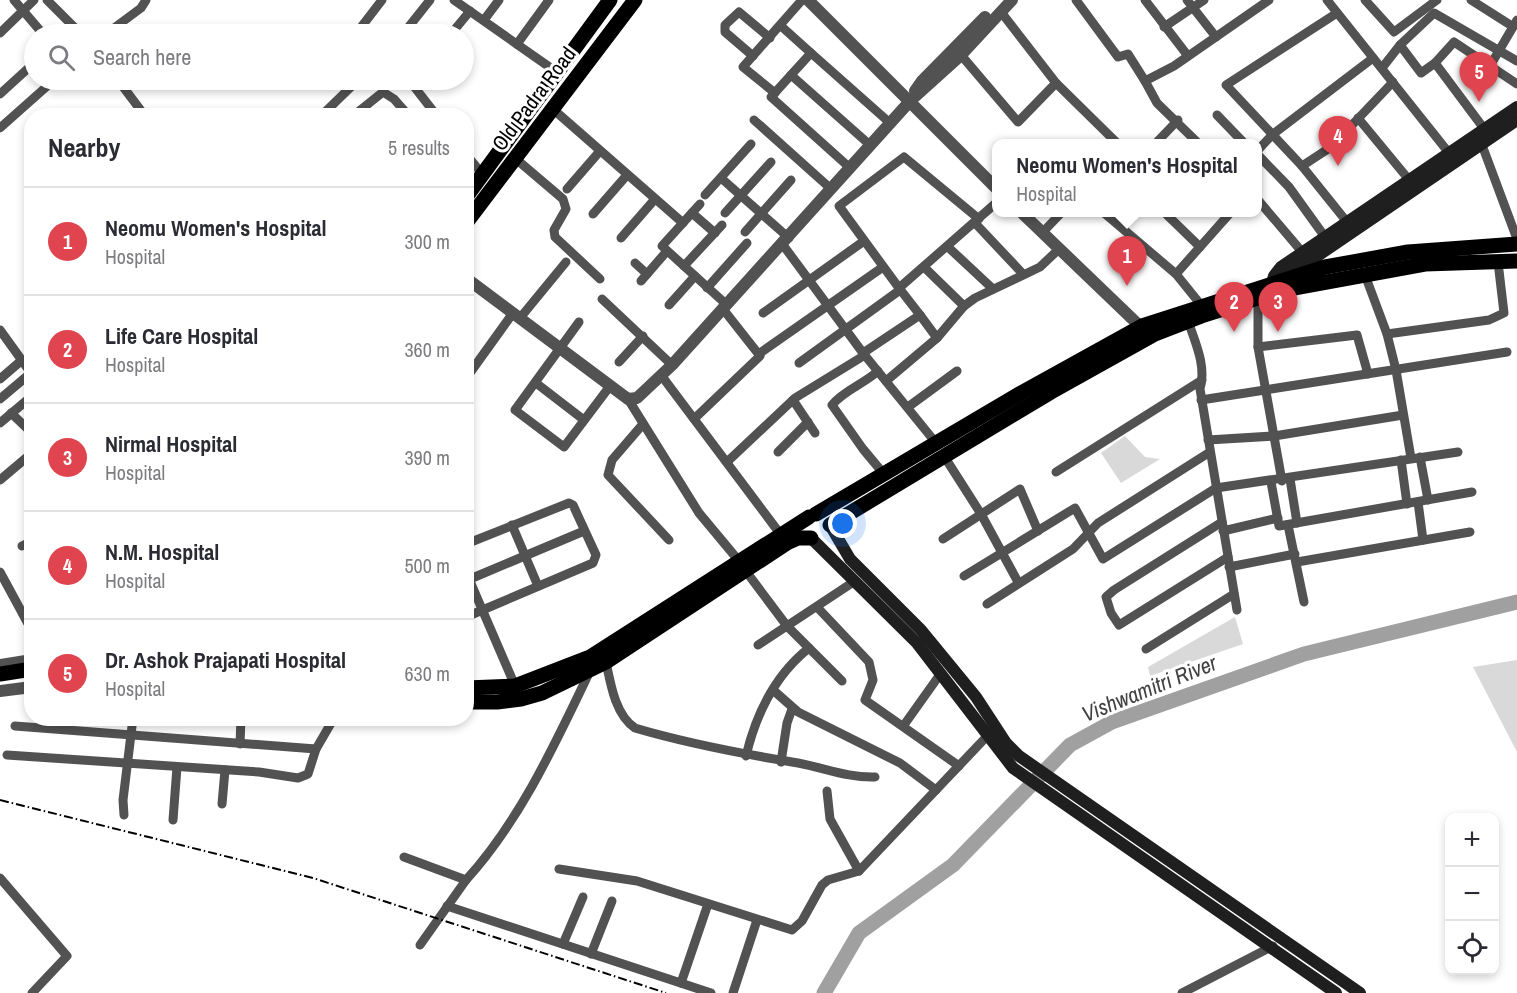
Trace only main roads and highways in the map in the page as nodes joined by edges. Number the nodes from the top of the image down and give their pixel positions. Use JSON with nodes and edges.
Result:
{"nodes":[{"id":1,"x":610,"y":0,"type":"edge"},
{"id":2,"x":635,"y":0,"type":"edge"},
{"id":3,"x":1517,"y":107,"type":"edge"},
{"id":4,"x":1517,"y":120,"type":"edge"},
{"id":5,"x":474,"y":187,"type":"edge"},
{"id":6,"x":474,"y":213,"type":"edge"},
{"id":7,"x":1517,"y":244,"type":"edge"},
{"id":8,"x":1517,"y":261,"type":"edge"},
{"id":9,"x":1273,"y":289,"type":"junction"},
{"id":10,"x":1186,"y":316,"type":"junction"},
{"id":11,"x":940,"y":449,"type":"junction"},
{"id":12,"x":812,"y":516,"type":"junction"},
{"id":13,"x":830,"y":525,"type":"junction"},
{"id":14,"x":784,"y":538,"type":"junction"},
{"id":15,"x":811,"y":538,"type":"junction"},
{"id":16,"x":24,"y":670,"type":"edge"},
{"id":17,"x":0,"y":674,"type":"edge"},
{"id":18,"x":24,"y":680,"type":"edge"},
{"id":19,"x":0,"y":683,"type":"edge"},
{"id":20,"x":474,"y":689,"type":"edge"},
{"id":21,"x":518,"y":693,"type":"junction"},
{"id":22,"x":474,"y":702,"type":"edge"},
{"id":23,"x":992,"y":731,"type":"junction"},
{"id":24,"x":1336,"y":993,"type":"edge"},
{"id":25,"x":1360,"y":993,"type":"edge"}],
"edges":[{"from":1,"to":5,"type":"main road","name":"Old Padra Road"},
{"from":2,"to":6,"type":"main road","name":"Old Padra Road"},
{"from":3,"to":9,"type":"main road"},
{"from":4,"to":9,"type":"main road"},
{"from":7,"to":9,"type":"main road"},
{"from":8,"to":9,"type":"main road"},
{"from":9,"to":10,"type":"main road"},
{"from":9,"to":10,"type":"main road"},
{"from":10,"to":11,"type":"main road"},
{"from":11,"to":12,"type":"main road"},
{"from":11,"to":13,"type":"main road"},
{"from":12,"to":13,"type":"main road"},
{"from":12,"to":14,"type":"main road"},
{"from":12,"to":15,"type":"main road"},
{"from":13,"to":15,"type":"main road"},
{"from":13,"to":23,"type":"main road"},
{"from":14,"to":15,"type":"main road"},
{"from":14,"to":21,"type":"main road"},
{"from":15,"to":23,"type":"main road"},
{"from":16,"to":17,"type":"main road"},
{"from":18,"to":19,"type":"main road"},
{"from":20,"to":21,"type":"main road"},
{"from":21,"to":22,"type":"main road"},
{"from":23,"to":24,"type":"main road"},
{"from":23,"to":25,"type":"main road"}]}
